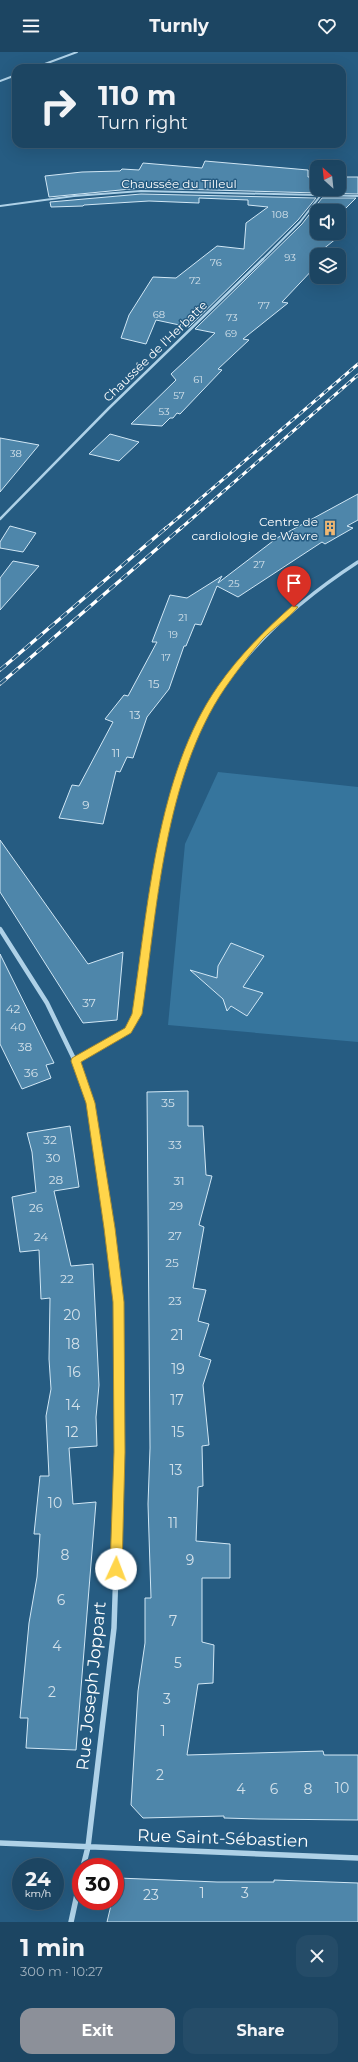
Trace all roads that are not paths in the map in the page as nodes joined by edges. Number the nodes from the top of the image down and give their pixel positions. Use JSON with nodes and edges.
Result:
{"nodes":[{"id":1,"x":77,"y":52,"type":"edge"},
{"id":2,"x":45,"y":64,"type":"edge"},
{"id":3,"x":12,"y":76,"type":"edge"},
{"id":4,"x":0,"y":81,"type":"edge"},
{"id":5,"x":310,"y":195,"type":"edge"},
{"id":6,"x":320,"y":196,"type":"edge"},
{"id":7,"x":346,"y":196,"type":"edge"},
{"id":8,"x":358,"y":196,"type":"edge"},
{"id":9,"x":0,"y":206,"type":"edge"},
{"id":10,"x":0,"y":519,"type":"edge"},
{"id":11,"x":358,"y":562,"type":"edge"},
{"id":12,"x":0,"y":929,"type":"edge"},
{"id":13,"x":75,"y":1061,"type":"junction"},
{"id":14,"x":0,"y":1843,"type":"edge"},
{"id":15,"x":88,"y":1847,"type":"junction"},
{"id":16,"x":85,"y":1858,"type":"edge"},
{"id":17,"x":358,"y":1858,"type":"edge"},
{"id":18,"x":74,"y":1910,"type":"edge"},
{"id":19,"x":71,"y":1922,"type":"edge"}],
"edges":[{"from":1,"to":2,"type":"street"},
{"from":3,"to":4,"type":"street"},
{"from":5,"to":9,"type":"street","name":"Chaussée du Tilleul"},
{"from":6,"to":10,"type":"street","name":"Chaussée de l'Herbatte"},
{"from":7,"to":8,"type":"street","name":"Chaussée du Tilleul"},
{"from":11,"to":13,"type":"street"},
{"from":12,"to":13,"type":"street","name":"Rue Joseph Joppart"},
{"from":13,"to":15,"type":"street","name":"Rue Joseph Joppart"},
{"from":14,"to":15,"type":"street","name":"Rue Saint-Sébastien"},
{"from":15,"to":16,"type":"street","name":"Rue Joseph Joppart"},
{"from":15,"to":17,"type":"street","name":"Rue Saint-Sébastien"},
{"from":18,"to":19,"type":"street"}]}
